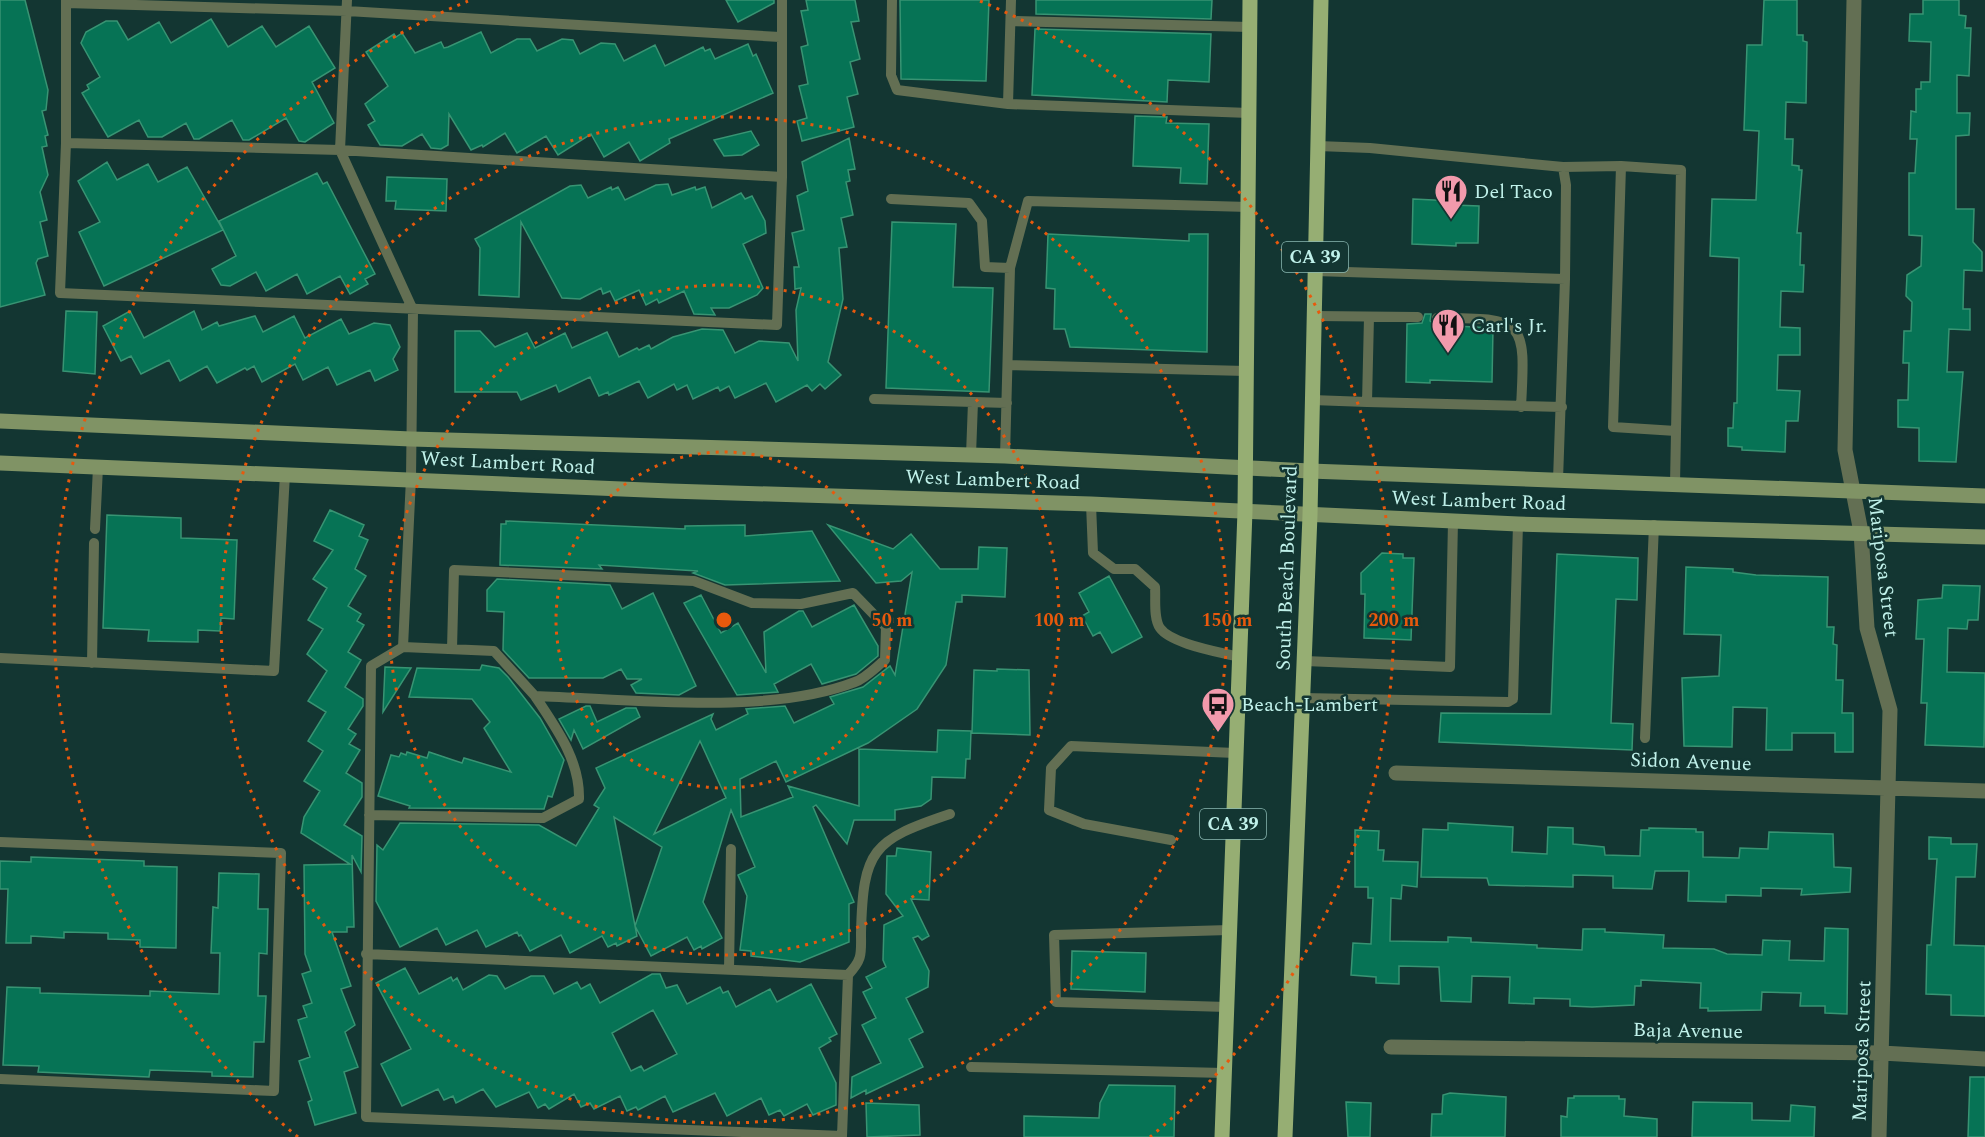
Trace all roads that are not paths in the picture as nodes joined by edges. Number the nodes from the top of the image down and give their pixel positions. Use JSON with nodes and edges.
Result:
{"nodes":[{"id":1,"x":782,"y":0,"type":"edge"},
{"id":2,"x":892,"y":0,"type":"edge"},
{"id":3,"x":1011,"y":0,"type":"edge"},
{"id":4,"x":1250,"y":0,"type":"edge"},
{"id":5,"x":1321,"y":0,"type":"edge"},
{"id":6,"x":1854,"y":0,"type":"edge"},
{"id":7,"x":66,"y":2,"type":"edge"},
{"id":8,"x":347,"y":5,"type":"edge"},
{"id":9,"x":1011,"y":21,"type":"junction"},
{"id":10,"x":1250,"y":27,"type":"junction"},
{"id":11,"x":780,"y":37,"type":"junction"},
{"id":12,"x":1008,"y":104,"type":"junction"},
{"id":13,"x":1250,"y":113,"type":"junction"},
{"id":14,"x":66,"y":143,"type":"junction"},
{"id":15,"x":1318,"y":146,"type":"junction"},
{"id":16,"x":340,"y":150,"type":"junction"},
{"id":17,"x":1621,"y":166,"type":"junction"},
{"id":18,"x":1563,"y":167,"type":"junction"},
{"id":19,"x":782,"y":177,"type":"junction"},
{"id":20,"x":891,"y":199,"type":"dead end"},
{"id":21,"x":1249,"y":207,"type":"junction"},
{"id":22,"x":1010,"y":268,"type":"junction"},
{"id":23,"x":1315,"y":271,"type":"junction"},
{"id":24,"x":1565,"y":279,"type":"junction"},
{"id":25,"x":413,"y":310,"type":"junction"},
{"id":26,"x":1315,"y":316,"type":"junction"},
{"id":27,"x":1369,"y":317,"type":"junction"},
{"id":28,"x":1418,"y":317,"type":"dead end"},
{"id":29,"x":1437,"y":318,"type":"dead end"},
{"id":30,"x":1008,"y":365,"type":"junction"},
{"id":31,"x":1246,"y":371,"type":"junction"},
{"id":32,"x":874,"y":399,"type":"dead end"},
{"id":33,"x":1312,"y":400,"type":"junction"},
{"id":34,"x":973,"y":402,"type":"junction"},
{"id":35,"x":1367,"y":402,"type":"junction"},
{"id":36,"x":1007,"y":403,"type":"junction"},
{"id":37,"x":1521,"y":407,"type":"junction"},
{"id":38,"x":1562,"y":407,"type":"junction"},
{"id":39,"x":0,"y":421,"type":"edge"},
{"id":40,"x":1676,"y":431,"type":"junction"},
{"id":41,"x":411,"y":439,"type":"junction"},
{"id":42,"x":971,"y":455,"type":"junction"},
{"id":43,"x":1005,"y":456,"type":"junction"},
{"id":44,"x":0,"y":463,"type":"edge"},
{"id":45,"x":1246,"y":466,"type":"junction"},
{"id":46,"x":98,"y":467,"type":"junction"},
{"id":47,"x":1310,"y":471,"type":"junction"},
{"id":48,"x":285,"y":474,"type":"junction"},
{"id":49,"x":411,"y":478,"type":"junction"},
{"id":50,"x":1558,"y":480,"type":"junction"},
{"id":51,"x":1675,"y":484,"type":"junction"},
{"id":52,"x":1853,"y":491,"type":"junction"},
{"id":53,"x":1985,"y":496,"type":"edge"},
{"id":54,"x":1091,"y":504,"type":"junction"},
{"id":55,"x":1245,"y":511,"type":"junction"},
{"id":56,"x":1310,"y":514,"type":"junction"},
{"id":57,"x":1453,"y":521,"type":"junction"},
{"id":58,"x":1518,"y":524,"type":"junction"},
{"id":59,"x":1654,"y":525,"type":"junction"},
{"id":60,"x":95,"y":529,"type":"dead end"},
{"id":61,"x":1861,"y":532,"type":"junction"},
{"id":62,"x":1985,"y":537,"type":"edge"},
{"id":63,"x":94,"y":543,"type":"dead end"},
{"id":64,"x":403,"y":646,"type":"junction"},
{"id":65,"x":452,"y":649,"type":"junction"},
{"id":66,"x":1239,"y":657,"type":"junction"},
{"id":67,"x":0,"y":658,"type":"edge"},
{"id":68,"x":1305,"y":661,"type":"junction"},
{"id":69,"x":92,"y":663,"type":"junction"},
{"id":70,"x":535,"y":696,"type":"junction"},
{"id":71,"x":1304,"y":698,"type":"junction"},
{"id":72,"x":1645,"y":738,"type":"dead end"},
{"id":73,"x":1236,"y":753,"type":"junction"},
{"id":74,"x":1396,"y":773,"type":"dead end"},
{"id":75,"x":1890,"y":788,"type":"junction"},
{"id":76,"x":1985,"y":791,"type":"edge"},
{"id":77,"x":950,"y":814,"type":"dead end"},
{"id":78,"x":369,"y":815,"type":"junction"},
{"id":79,"x":1171,"y":840,"type":"dead end"},
{"id":80,"x":0,"y":842,"type":"edge"},
{"id":81,"x":731,"y":849,"type":"dead end"},
{"id":82,"x":1229,"y":930,"type":"junction"},
{"id":83,"x":366,"y":954,"type":"junction"},
{"id":84,"x":729,"y":970,"type":"junction"},
{"id":85,"x":848,"y":975,"type":"junction"},
{"id":86,"x":1227,"y":1007,"type":"junction"},
{"id":87,"x":1391,"y":1047,"type":"dead end"},
{"id":88,"x":1882,"y":1053,"type":"junction"},
{"id":89,"x":1985,"y":1059,"type":"edge"},
{"id":90,"x":971,"y":1067,"type":"dead end"},
{"id":91,"x":1224,"y":1072,"type":"junction"},
{"id":92,"x":0,"y":1079,"type":"edge"},
{"id":93,"x":1222,"y":1137,"type":"edge"},
{"id":94,"x":1285,"y":1137,"type":"edge"},
{"id":95,"x":1879,"y":1137,"type":"edge"}],
"edges":[{"from":1,"to":11,"type":"lane"},
{"from":2,"to":12,"type":"lane"},
{"from":3,"to":9,"type":"lane"},
{"from":4,"to":10,"type":"main road","number":"CA 39"},
{"from":5,"to":15,"type":"main road","name":"South Beach Boulevard","number":"CA 39"},
{"from":6,"to":52,"type":"street","name":"Mariposa Street"},
{"from":7,"to":8,"type":"lane"},
{"from":7,"to":14,"type":"lane"},
{"from":8,"to":11,"type":"lane"},
{"from":8,"to":16,"type":"lane"},
{"from":9,"to":10,"type":"lane"},
{"from":9,"to":12,"type":"lane"},
{"from":10,"to":13,"type":"main road","number":"CA 39"},
{"from":11,"to":19,"type":"lane"},
{"from":12,"to":13,"type":"lane"},
{"from":13,"to":21,"type":"main road","number":"CA 39"},
{"from":14,"to":16,"type":"lane"},
{"from":14,"to":25,"type":"lane"},
{"from":15,"to":18,"type":"lane"},
{"from":15,"to":23,"type":"main road","name":"South Beach Boulevard","number":"CA 39"},
{"from":16,"to":19,"type":"lane"},
{"from":16,"to":25,"type":"lane"},
{"from":17,"to":18,"type":"lane"},
{"from":17,"to":40,"type":"lane"},
{"from":17,"to":40,"type":"lane"},
{"from":18,"to":24,"type":"lane"},
{"from":19,"to":25,"type":"lane"},
{"from":20,"to":22,"type":"lane"},
{"from":21,"to":22,"type":"lane"},
{"from":21,"to":31,"type":"main road","number":"CA 39"},
{"from":22,"to":30,"type":"lane"},
{"from":23,"to":24,"type":"lane"},
{"from":23,"to":26,"type":"main road","name":"South Beach Boulevard","number":"CA 39"},
{"from":24,"to":38,"type":"lane"},
{"from":25,"to":41,"type":"lane"},
{"from":26,"to":27,"type":"lane"},
{"from":26,"to":33,"type":"main road","name":"South Beach Boulevard","number":"CA 39"},
{"from":27,"to":28,"type":"lane"},
{"from":27,"to":35,"type":"lane"},
{"from":29,"to":37,"type":"lane"},
{"from":30,"to":31,"type":"lane"},
{"from":30,"to":36,"type":"lane"},
{"from":31,"to":45,"type":"main road","number":"CA 39"},
{"from":32,"to":34,"type":"lane"},
{"from":33,"to":35,"type":"lane"},
{"from":33,"to":47,"type":"main road","name":"South Beach Boulevard","number":"CA 39"},
{"from":34,"to":36,"type":"lane"},
{"from":34,"to":42,"type":"lane"},
{"from":35,"to":37,"type":"lane"},
{"from":36,"to":43,"type":"lane"},
{"from":37,"to":38,"type":"lane"},
{"from":38,"to":50,"type":"lane"},
{"from":39,"to":41,"type":"main road","name":"West Lambert Road"},
{"from":40,"to":51,"type":"lane"},
{"from":41,"to":42,"type":"main road","name":"West Lambert Road"},
{"from":41,"to":49,"type":"lane"},
{"from":42,"to":43,"type":"main road","name":"West Lambert Road"},
{"from":43,"to":45,"type":"main road","name":"West Lambert Road"},
{"from":44,"to":46,"type":"main road","name":"West Lambert Road"},
{"from":45,"to":47,"type":"main road","name":"West Lambert Road"},
{"from":45,"to":55,"type":"main road","number":"CA 39"},
{"from":46,"to":48,"type":"main road","name":"West Lambert Road"},
{"from":46,"to":60,"type":"lane"},
{"from":47,"to":50,"type":"main road","name":"West Lambert Road"},
{"from":47,"to":56,"type":"main road","name":"South Beach Boulevard","number":"CA 39"},
{"from":48,"to":49,"type":"main road","name":"West Lambert Road"},
{"from":48,"to":69,"type":"lane"},
{"from":49,"to":54,"type":"main road","name":"West Lambert Road"},
{"from":49,"to":64,"type":"lane"},
{"from":50,"to":51,"type":"main road","name":"West Lambert Road"},
{"from":51,"to":52,"type":"main road","name":"West Lambert Road"},
{"from":52,"to":53,"type":"main road","name":"West Lambert Road"},
{"from":52,"to":61,"type":"street","name":"Mariposa Street"},
{"from":54,"to":55,"type":"main road","name":"West Lambert Road"},
{"from":54,"to":66,"type":"lane"},
{"from":55,"to":56,"type":"main road","name":"West Lambert Road"},
{"from":55,"to":66,"type":"main road","number":"CA 39"},
{"from":56,"to":57,"type":"main road","name":"West Lambert Road"},
{"from":56,"to":68,"type":"main road","name":"South Beach Boulevard","number":"CA 39"},
{"from":57,"to":58,"type":"main road","name":"West Lambert Road"},
{"from":57,"to":68,"type":"lane"},
{"from":58,"to":59,"type":"main road","name":"West Lambert Road"},
{"from":58,"to":71,"type":"lane"},
{"from":59,"to":61,"type":"main road","name":"West Lambert Road"},
{"from":59,"to":72,"type":"lane"},
{"from":61,"to":62,"type":"main road","name":"West Lambert Road"},
{"from":61,"to":75,"type":"street","name":"Mariposa Street"},
{"from":63,"to":69,"type":"lane"},
{"from":64,"to":65,"type":"lane"},
{"from":64,"to":78,"type":"lane"},
{"from":65,"to":70,"type":"lane"},
{"from":65,"to":70,"type":"lane"},
{"from":66,"to":73,"type":"main road","number":"CA 39"},
{"from":67,"to":69,"type":"lane"},
{"from":68,"to":71,"type":"main road","name":"South Beach Boulevard","number":"CA 39"},
{"from":70,"to":78,"type":"lane"},
{"from":71,"to":94,"type":"main road","name":"South Beach Boulevard","number":"CA 39"},
{"from":73,"to":79,"type":"lane"},
{"from":73,"to":82,"type":"main road","number":"CA 39"},
{"from":74,"to":75,"type":"street","name":"Sidon Avenue"},
{"from":75,"to":76,"type":"street","name":"Sidon Avenue"},
{"from":75,"to":88,"type":"street","name":"Mariposa Street"},
{"from":77,"to":85,"type":"lane"},
{"from":78,"to":83,"type":"lane"},
{"from":80,"to":92,"type":"lane"},
{"from":81,"to":84,"type":"lane"},
{"from":82,"to":86,"type":"main road","number":"CA 39"},
{"from":82,"to":86,"type":"lane"},
{"from":83,"to":84,"type":"lane"},
{"from":83,"to":85,"type":"lane"},
{"from":84,"to":85,"type":"lane"},
{"from":86,"to":91,"type":"main road","number":"CA 39"},
{"from":87,"to":88,"type":"street","name":"Baja Avenue"},
{"from":88,"to":89,"type":"street","name":"Baja Avenue"},
{"from":88,"to":95,"type":"street","name":"Mariposa Street"},
{"from":90,"to":91,"type":"lane"},
{"from":91,"to":93,"type":"main road","number":"CA 39"}]}
